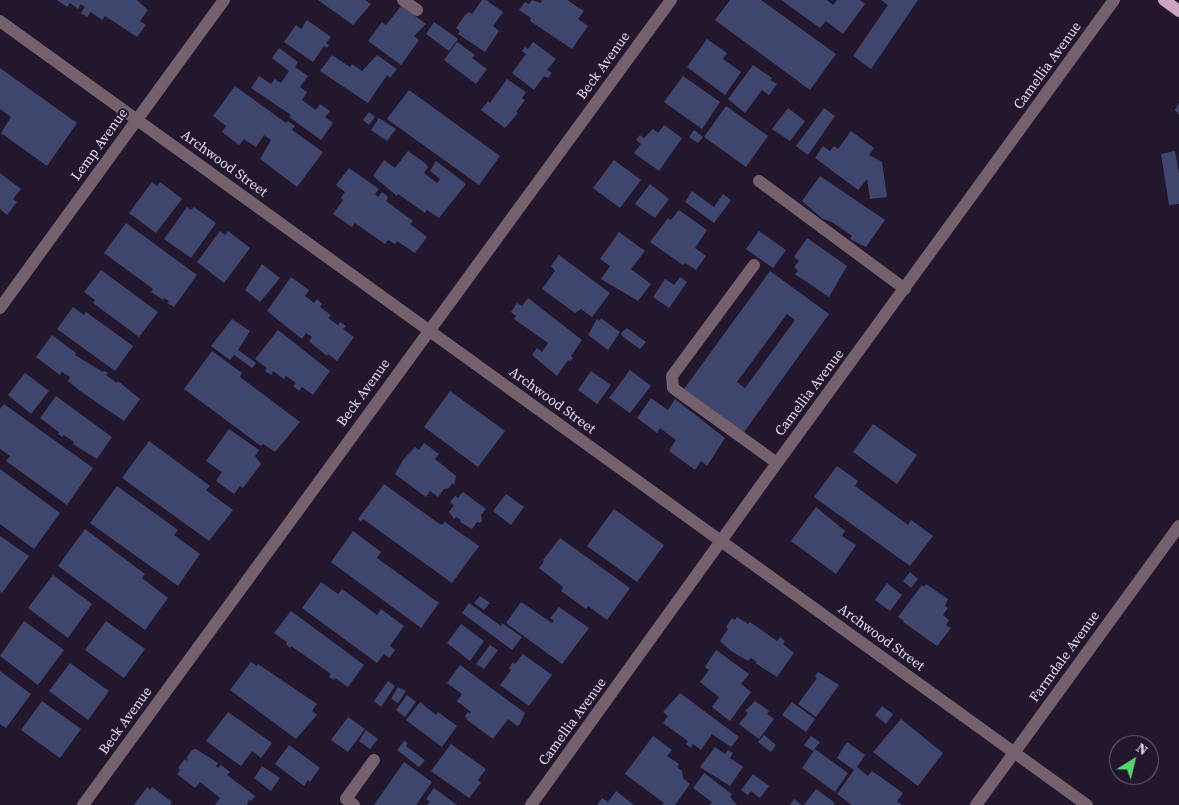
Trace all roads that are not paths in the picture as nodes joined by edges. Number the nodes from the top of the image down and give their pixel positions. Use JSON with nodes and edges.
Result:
{"nodes":[{"id":1,"x":224,"y":0,"type":"edge"},
{"id":2,"x":403,"y":0,"type":"edge"},
{"id":3,"x":671,"y":0,"type":"edge"},
{"id":4,"x":1114,"y":0,"type":"edge"},
{"id":5,"x":1164,"y":0,"type":"edge"},
{"id":6,"x":417,"y":10,"type":"dead end"},
{"id":7,"x":1179,"y":11,"type":"edge"},
{"id":8,"x":0,"y":22,"type":"edge"},
{"id":9,"x":137,"y":120,"type":"junction"},
{"id":10,"x":759,"y":181,"type":"dead end"},
{"id":11,"x":754,"y":265,"type":"dead end"},
{"id":12,"x":905,"y":289,"type":"junction"},
{"id":13,"x":0,"y":308,"type":"edge"},
{"id":14,"x":429,"y":330,"type":"junction"},
{"id":15,"x":777,"y":463,"type":"junction"},
{"id":16,"x":1179,"y":526,"type":"edge"},
{"id":17,"x":721,"y":541,"type":"junction"},
{"id":18,"x":1014,"y":753,"type":"junction"},
{"id":19,"x":374,"y":760,"type":"dead end"},
{"id":20,"x":83,"y":805,"type":"edge"},
{"id":21,"x":354,"y":805,"type":"edge"},
{"id":22,"x":531,"y":805,"type":"edge"},
{"id":23,"x":976,"y":805,"type":"edge"},
{"id":24,"x":1087,"y":805,"type":"edge"}],
"edges":[{"from":1,"to":9,"type":"street","name":"Lemp Avenue"},
{"from":2,"to":6,"type":"street"},
{"from":3,"to":14,"type":"street","name":"Beck Avenue"},
{"from":4,"to":12,"type":"street","name":"Camellia Avenue"},
{"from":5,"to":7,"type":"main road"},
{"from":8,"to":9,"type":"street","name":"Archwood Street"},
{"from":9,"to":13,"type":"street","name":"Lemp Avenue"},
{"from":9,"to":14,"type":"street","name":"Archwood Street"},
{"from":10,"to":12,"type":"street"},
{"from":11,"to":15,"type":"street"},
{"from":12,"to":15,"type":"street","name":"Camellia Avenue"},
{"from":14,"to":17,"type":"street","name":"Archwood Street"},
{"from":14,"to":20,"type":"street","name":"Beck Avenue"},
{"from":15,"to":17,"type":"street","name":"Camellia Avenue"},
{"from":16,"to":18,"type":"street","name":"Farmdale Avenue"},
{"from":17,"to":18,"type":"street","name":"Archwood Street"},
{"from":17,"to":22,"type":"street","name":"Camellia Avenue"},
{"from":18,"to":23,"type":"street","name":"Farmdale Avenue"},
{"from":18,"to":24,"type":"street","name":"Archwood Street"},
{"from":19,"to":21,"type":"street"}]}
